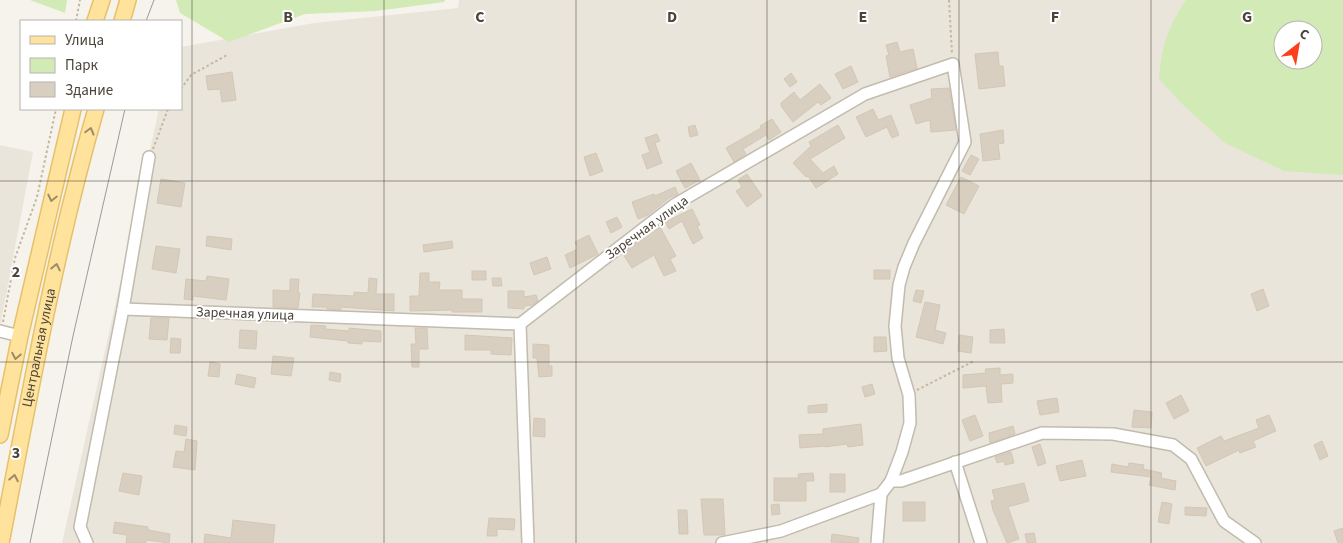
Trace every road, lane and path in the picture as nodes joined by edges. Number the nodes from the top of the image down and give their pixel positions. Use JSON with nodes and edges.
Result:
{"nodes":[{"id":1,"x":80,"y":0,"type":"edge"},
{"id":2,"x":102,"y":0,"type":"edge"},
{"id":3,"x":128,"y":0,"type":"edge"},
{"id":4,"x":948,"y":0,"type":"edge"},
{"id":5,"x":76,"y":20,"type":"edge"},
{"id":6,"x":96,"y":20,"type":"edge"},
{"id":7,"x":122,"y":20,"type":"edge"},
{"id":8,"x":227,"y":55,"type":"dead end"},
{"id":9,"x":953,"y":64,"type":"junction"},
{"id":10,"x":182,"y":88,"type":"edge"},
{"id":11,"x":56,"y":110,"type":"edge"},
{"id":12,"x":74,"y":110,"type":"edge"},
{"id":13,"x":96,"y":110,"type":"edge"},
{"id":14,"x":168,"y":110,"type":"edge"},
{"id":15,"x":149,"y":157,"type":"joint"},
{"id":16,"x":124,"y":309,"type":"junction"},
{"id":17,"x":520,"y":324,"type":"junction"},
{"id":18,"x":0,"y":331,"type":"edge"},
{"id":19,"x":20,"y":336,"type":"junction"},
{"id":20,"x":40,"y":341,"type":"junction"},
{"id":21,"x":974,"y":361,"type":"dead end"},
{"id":22,"x":909,"y":395,"type":"junction"},
{"id":23,"x":0,"y":436,"type":"edge"},
{"id":24,"x":955,"y":462,"type":"junction"},
{"id":25,"x":891,"y":480,"type":"junction"},
{"id":26,"x":881,"y":494,"type":"junction"},
{"id":27,"x":1,"y":543,"type":"edge"},
{"id":28,"x":87,"y":543,"type":"edge"},
{"id":29,"x":528,"y":543,"type":"edge"},
{"id":30,"x":722,"y":543,"type":"edge"},
{"id":31,"x":877,"y":543,"type":"edge"},
{"id":32,"x":981,"y":543,"type":"edge"},
{"id":33,"x":1255,"y":543,"type":"edge"}],
"edges":[{"from":1,"to":5,"type":"path"},
{"from":2,"to":6,"type":"main road"},
{"from":3,"to":7,"type":"main road"},
{"from":4,"to":9,"type":"path"},
{"from":8,"to":10,"type":"path"},
{"from":9,"to":17,"type":"street","name":"Заречная улица"},
{"from":9,"to":22,"type":"street"},
{"from":11,"to":18,"type":"path"},
{"from":12,"to":19,"type":"main road","name":"Центральная улица","one_way":true},
{"from":20,"to":13,"type":"main road","name":"Центральная улица","one_way":true},
{"from":14,"to":15,"type":"path"},
{"from":15,"to":16,"type":"street"},
{"from":16,"to":17,"type":"street","name":"Заречная улица"},
{"from":16,"to":28,"type":"street"},
{"from":17,"to":29,"type":"street"},
{"from":18,"to":19,"type":"street"},
{"from":19,"to":20,"type":"main road"},
{"from":19,"to":23,"type":"main road","name":"Центральная улица","one_way":true},
{"from":27,"to":20,"type":"main road","name":"Центральная улица","one_way":true},
{"from":21,"to":22,"type":"path"},
{"from":22,"to":25,"type":"street"},
{"from":24,"to":25,"type":"street"},
{"from":24,"to":32,"type":"street"},
{"from":24,"to":33,"type":"street"},
{"from":25,"to":26,"type":"street"},
{"from":26,"to":30,"type":"street"},
{"from":26,"to":31,"type":"street"}]}
